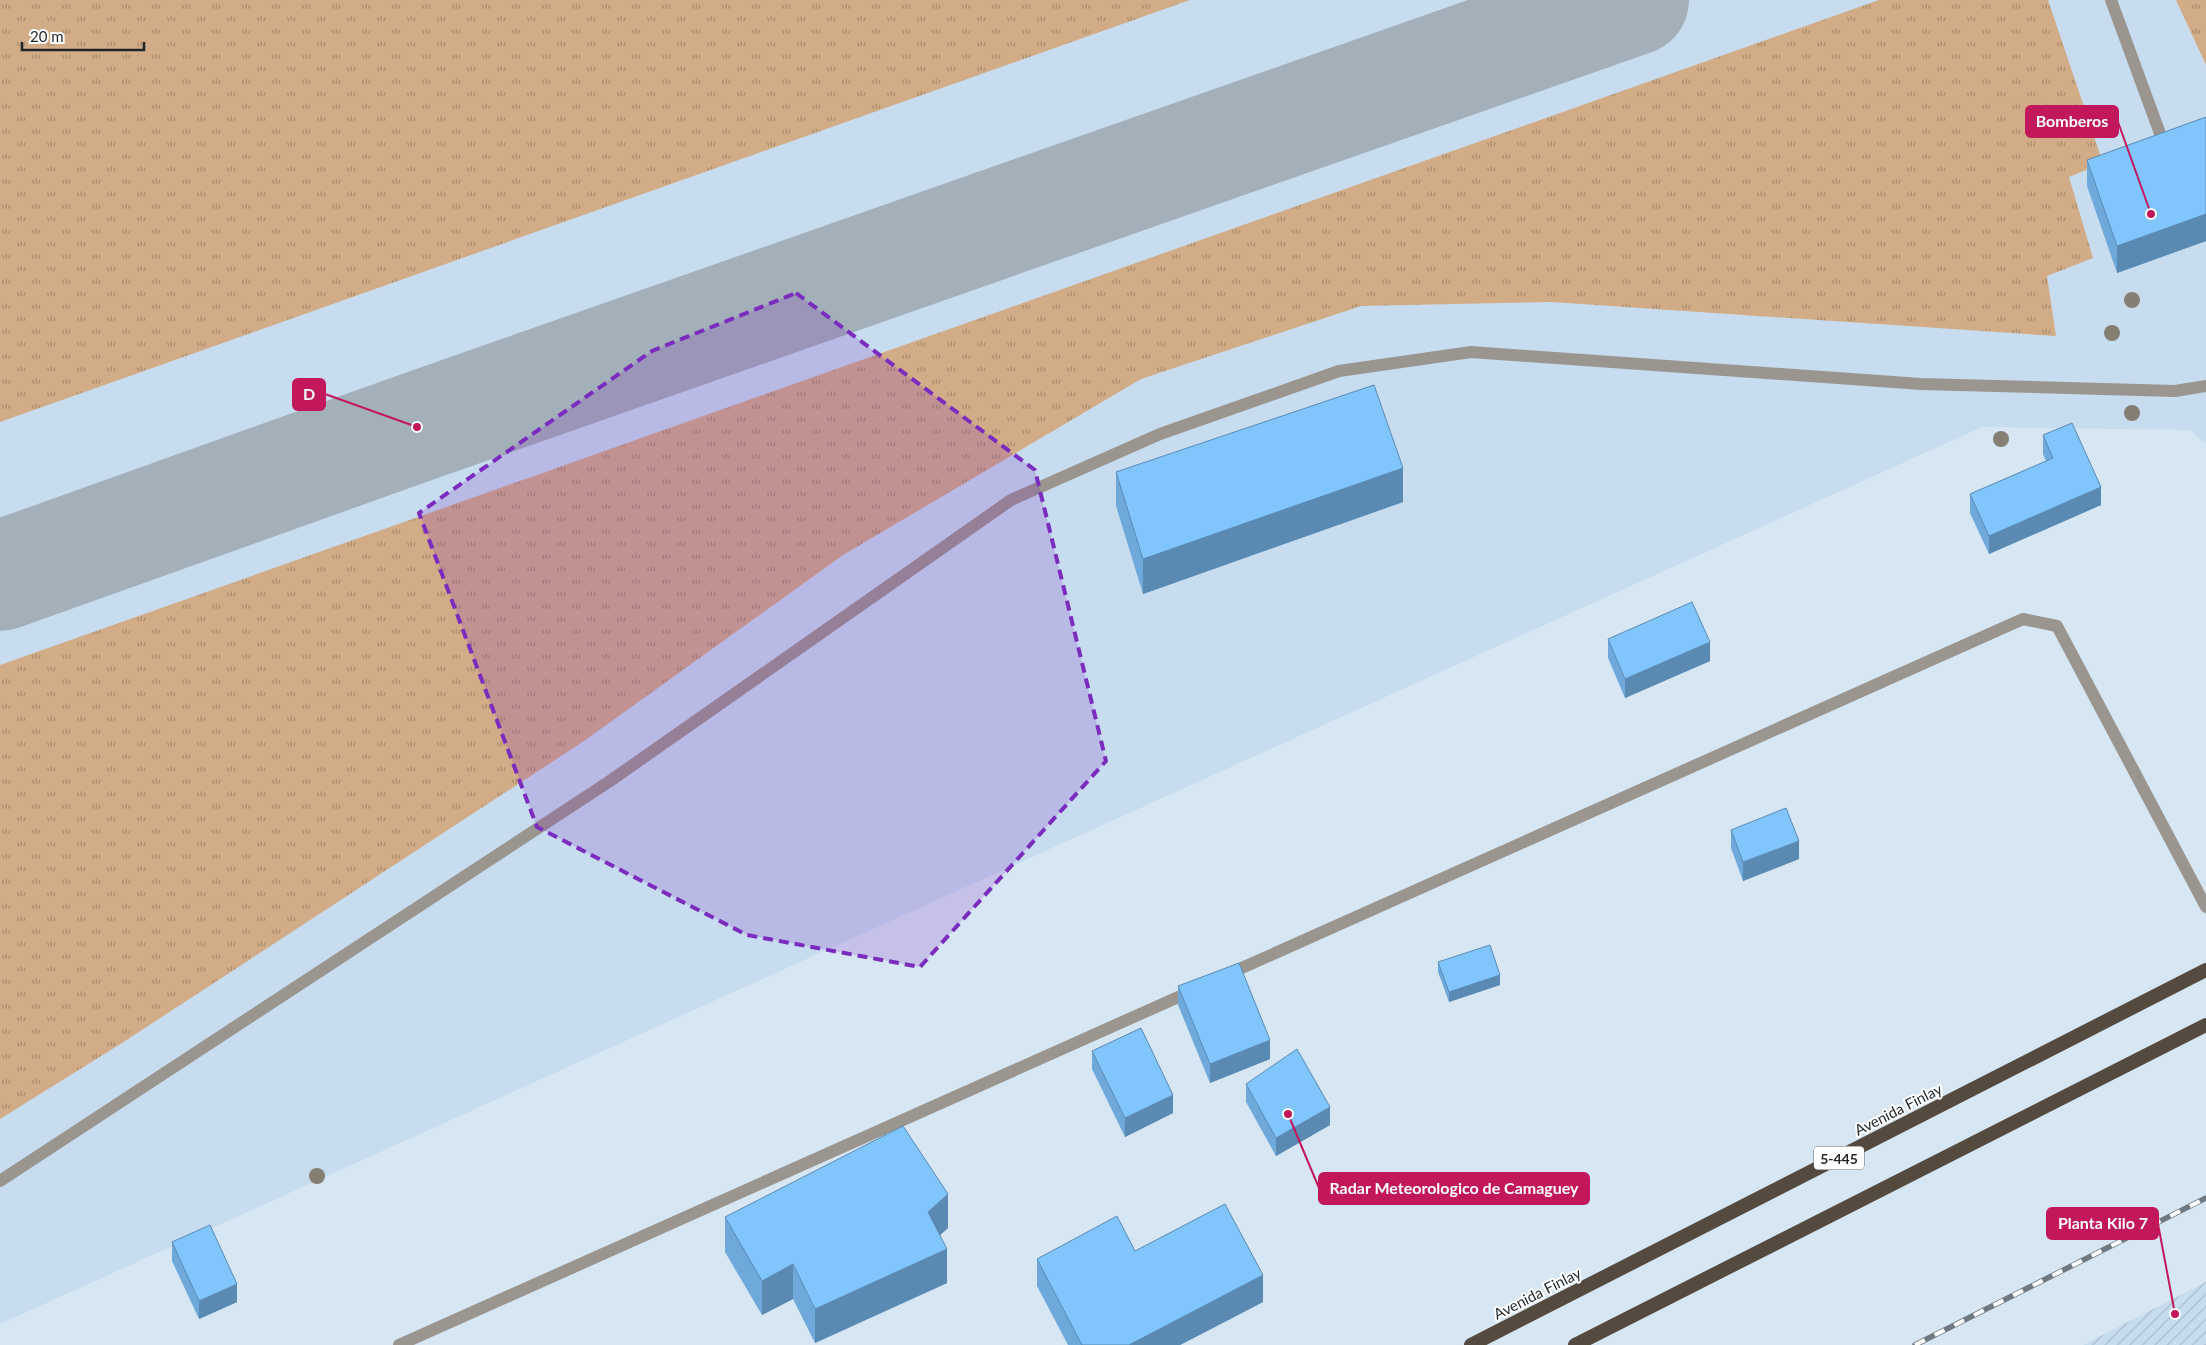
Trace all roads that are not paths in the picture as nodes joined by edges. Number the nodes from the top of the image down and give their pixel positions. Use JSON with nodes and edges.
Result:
{"nodes":[{"id":1,"x":2111,"y":0,"type":"edge"},
{"id":2,"x":2162,"y":140,"type":"edge"},
{"id":3,"x":2206,"y":386,"type":"edge"},
{"id":4,"x":2206,"y":906,"type":"edge"},
{"id":5,"x":2206,"y":970,"type":"edge"},
{"id":6,"x":2206,"y":1025,"type":"edge"},
{"id":7,"x":0,"y":1181,"type":"edge"},
{"id":8,"x":399,"y":1345,"type":"edge"},
{"id":9,"x":1471,"y":1345,"type":"edge"},
{"id":10,"x":1575,"y":1345,"type":"edge"}],
"edges":[{"from":1,"to":2,"type":"lane"},
{"from":3,"to":7,"type":"lane"},
{"from":4,"to":8,"type":"lane"},
{"from":5,"to":9,"type":"highway","name":"Avenida Finlay","number":"5-445"},
{"from":6,"to":10,"type":"highway"}]}
